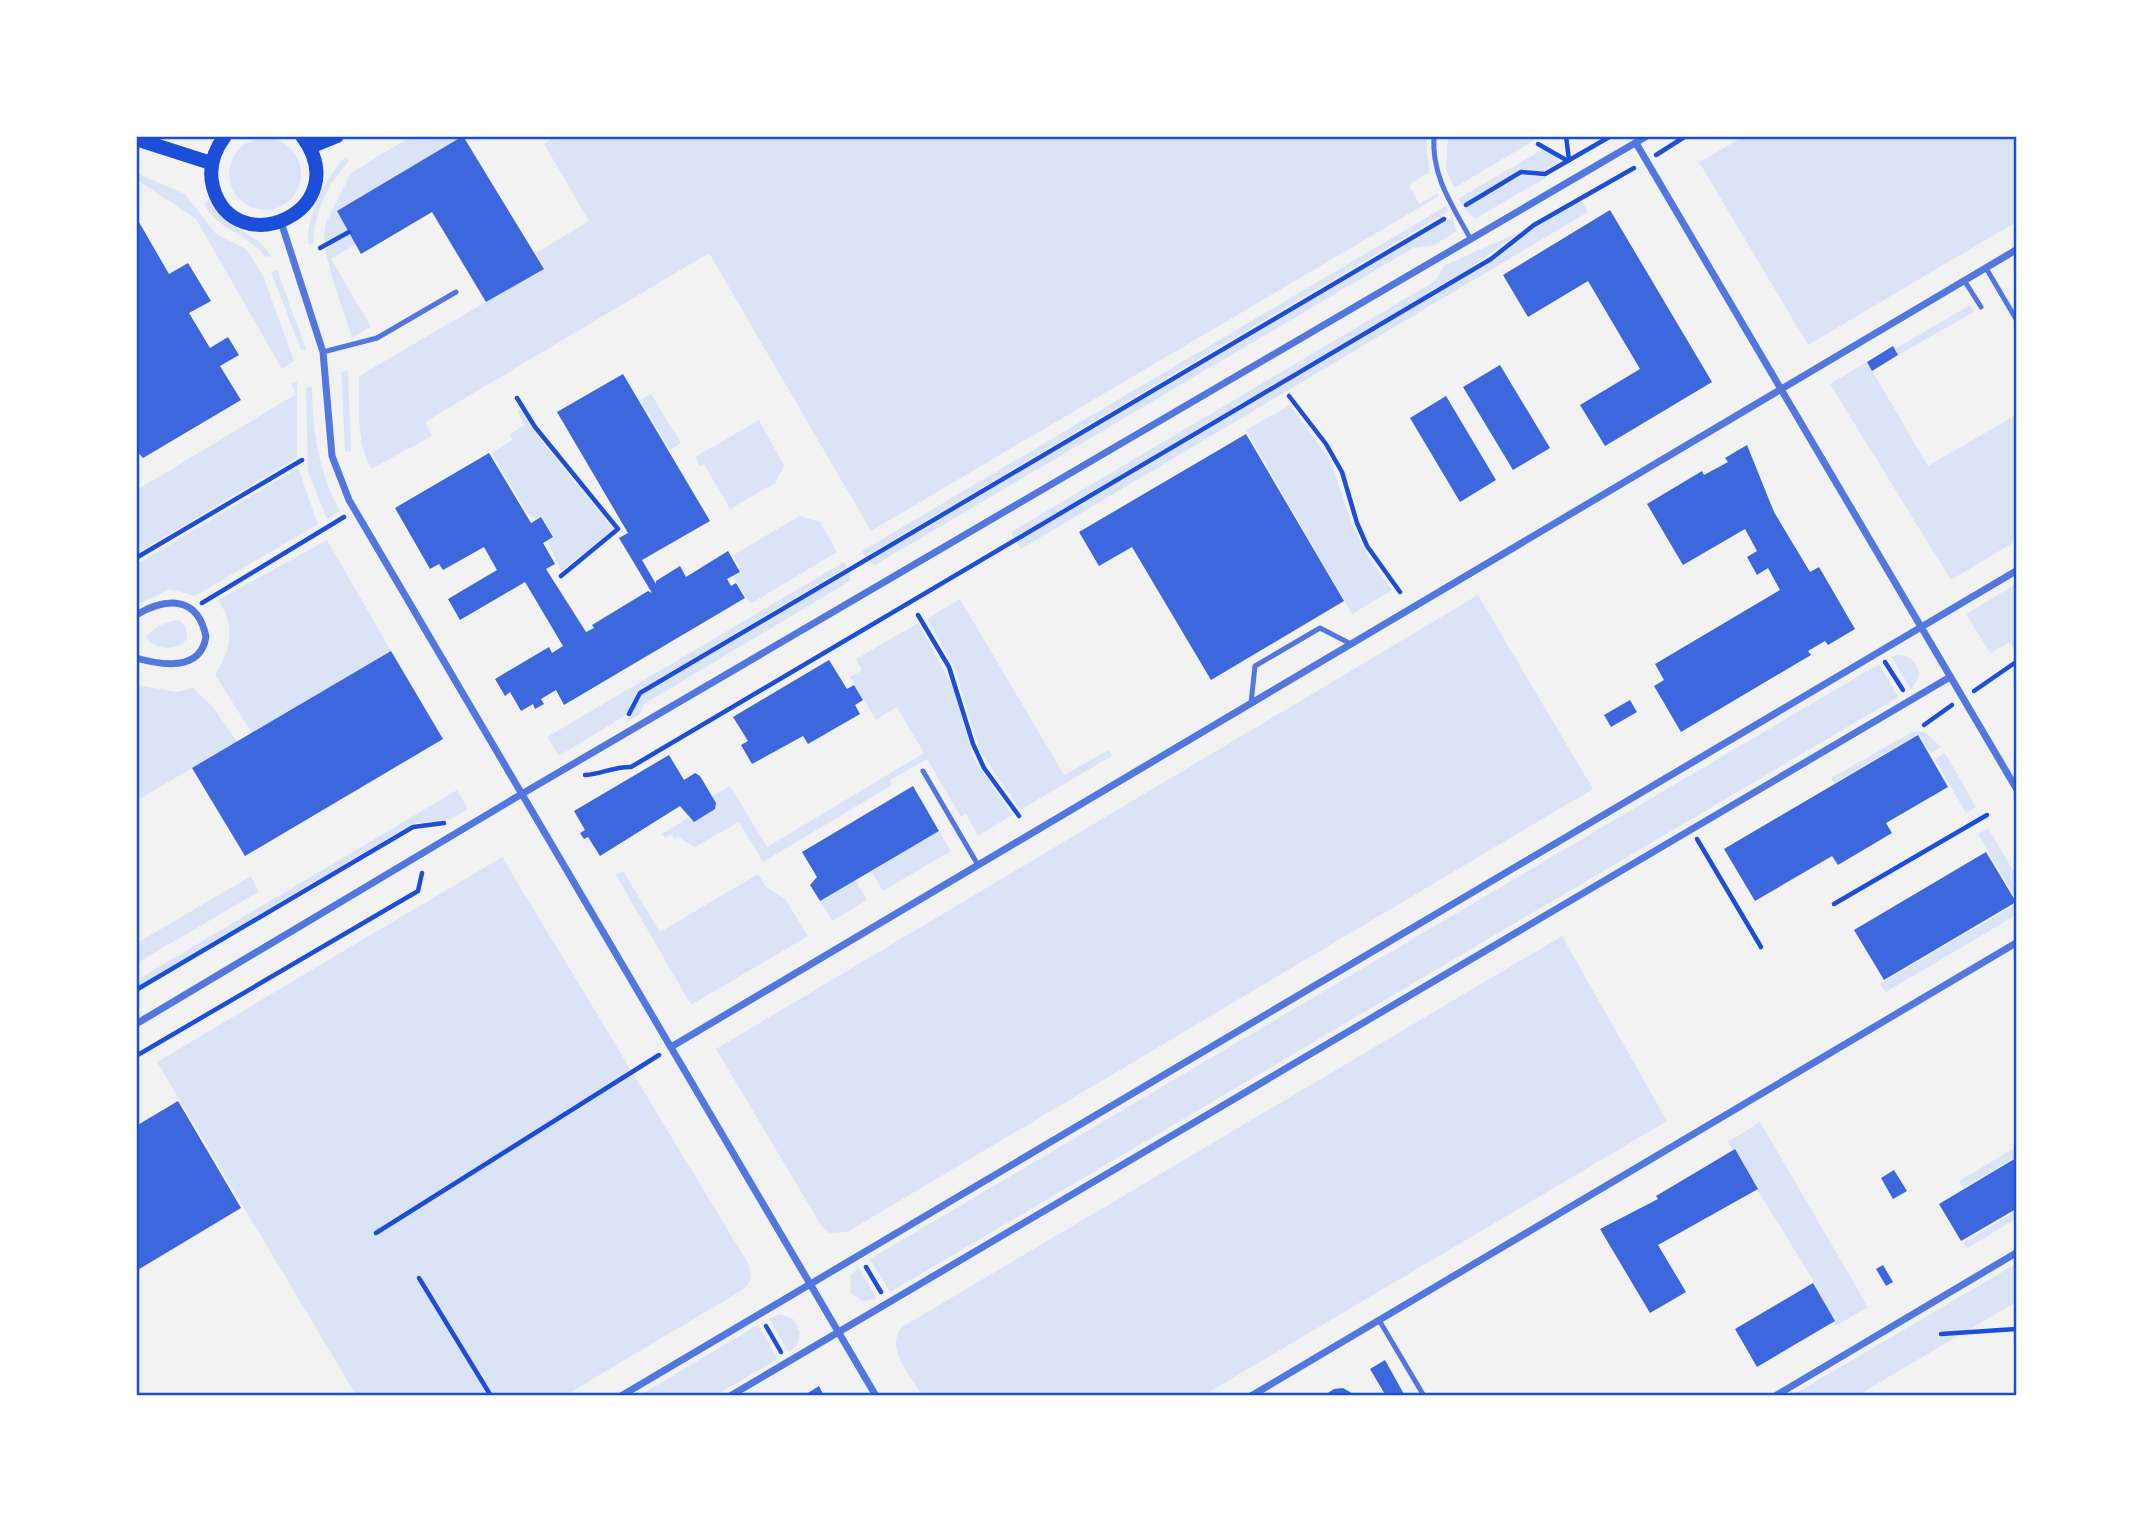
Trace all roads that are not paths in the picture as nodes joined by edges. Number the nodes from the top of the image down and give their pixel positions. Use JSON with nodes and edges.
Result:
{"nodes":[{"id":1,"x":225,"y":136,"type":"edge"},
{"id":2,"x":337,"y":136,"type":"edge"},
{"id":3,"x":1434,"y":136,"type":"edge"},
{"id":4,"x":1647,"y":136,"type":"edge"},
{"id":5,"x":136,"y":139,"type":"edge"},
{"id":6,"x":306,"y":142,"type":"edge"},
{"id":7,"x":1636,"y":143,"type":"junction"},
{"id":8,"x":211,"y":163,"type":"junction"},
{"id":9,"x":281,"y":222,"type":"junction"},
{"id":10,"x":1471,"y":237,"type":"junction"},
{"id":11,"x":2017,"y":250,"type":"edge"},
{"id":12,"x":1986,"y":268,"type":"junction"},
{"id":13,"x":1964,"y":280,"type":"junction"},
{"id":14,"x":456,"y":292,"type":"dead end"},
{"id":15,"x":1981,"y":307,"type":"dead end"},
{"id":16,"x":2017,"y":319,"type":"edge"},
{"id":17,"x":323,"y":352,"type":"junction"},
{"id":18,"x":1781,"y":389,"type":"junction"},
{"id":19,"x":2017,"y":572,"type":"edge"},
{"id":20,"x":136,"y":615,"type":"edge"},
{"id":21,"x":1922,"y":627,"type":"junction"},
{"id":22,"x":1351,"y":644,"type":"junction"},
{"id":23,"x":136,"y":658,"type":"edge"},
{"id":24,"x":1950,"y":677,"type":"junction"},
{"id":25,"x":1251,"y":703,"type":"junction"},
{"id":26,"x":923,"y":771,"type":"dead end"},
{"id":27,"x":2017,"y":788,"type":"edge"},
{"id":28,"x":520,"y":795,"type":"junction"},
{"id":29,"x":978,"y":865,"type":"junction"},
{"id":30,"x":2017,"y":943,"type":"edge"},
{"id":31,"x":136,"y":1024,"type":"edge"},
{"id":32,"x":671,"y":1047,"type":"junction"},
{"id":33,"x":2017,"y":1253,"type":"edge"},
{"id":34,"x":811,"y":1283,"type":"junction"},
{"id":35,"x":1379,"y":1320,"type":"junction"},
{"id":36,"x":839,"y":1332,"type":"junction"},
{"id":37,"x":621,"y":1395,"type":"edge"},
{"id":38,"x":730,"y":1395,"type":"edge"},
{"id":39,"x":876,"y":1395,"type":"edge"},
{"id":40,"x":1251,"y":1395,"type":"edge"},
{"id":41,"x":1423,"y":1395,"type":"edge"},
{"id":42,"x":1775,"y":1395,"type":"edge"}],
"edges":[{"from":1,"to":8,"type":"main road"},
{"from":2,"to":6,"type":"main road"},
{"from":3,"to":10,"type":"lane"},
{"from":4,"to":7,"type":"street"},
{"from":5,"to":8,"type":"main road"},
{"from":6,"to":9,"type":"main road"},
{"from":7,"to":10,"type":"street"},
{"from":7,"to":18,"type":"street"},
{"from":8,"to":9,"type":"main road"},
{"from":9,"to":17,"type":"street"},
{"from":10,"to":28,"type":"street"},
{"from":11,"to":12,"type":"street"},
{"from":12,"to":13,"type":"street"},
{"from":12,"to":16,"type":"lane"},
{"from":13,"to":15,"type":"lane"},
{"from":13,"to":18,"type":"street"},
{"from":14,"to":17,"type":"lane"},
{"from":17,"to":28,"type":"street"},
{"from":18,"to":21,"type":"street"},
{"from":18,"to":22,"type":"street"},
{"from":19,"to":21,"type":"street"},
{"from":20,"to":23,"type":"street"},
{"from":21,"to":24,"type":"street"},
{"from":21,"to":34,"type":"street"},
{"from":22,"to":25,"type":"street"},
{"from":22,"to":25,"type":"lane"},
{"from":24,"to":27,"type":"street"},
{"from":24,"to":36,"type":"street"},
{"from":25,"to":29,"type":"street"},
{"from":26,"to":29,"type":"lane"},
{"from":28,"to":31,"type":"street"},
{"from":28,"to":32,"type":"street"},
{"from":29,"to":32,"type":"street"},
{"from":30,"to":35,"type":"street"},
{"from":32,"to":34,"type":"street"},
{"from":33,"to":42,"type":"street"},
{"from":34,"to":36,"type":"street"},
{"from":34,"to":37,"type":"street"},
{"from":35,"to":40,"type":"street"},
{"from":35,"to":41,"type":"lane"},
{"from":36,"to":38,"type":"street"},
{"from":36,"to":39,"type":"street"}]}
